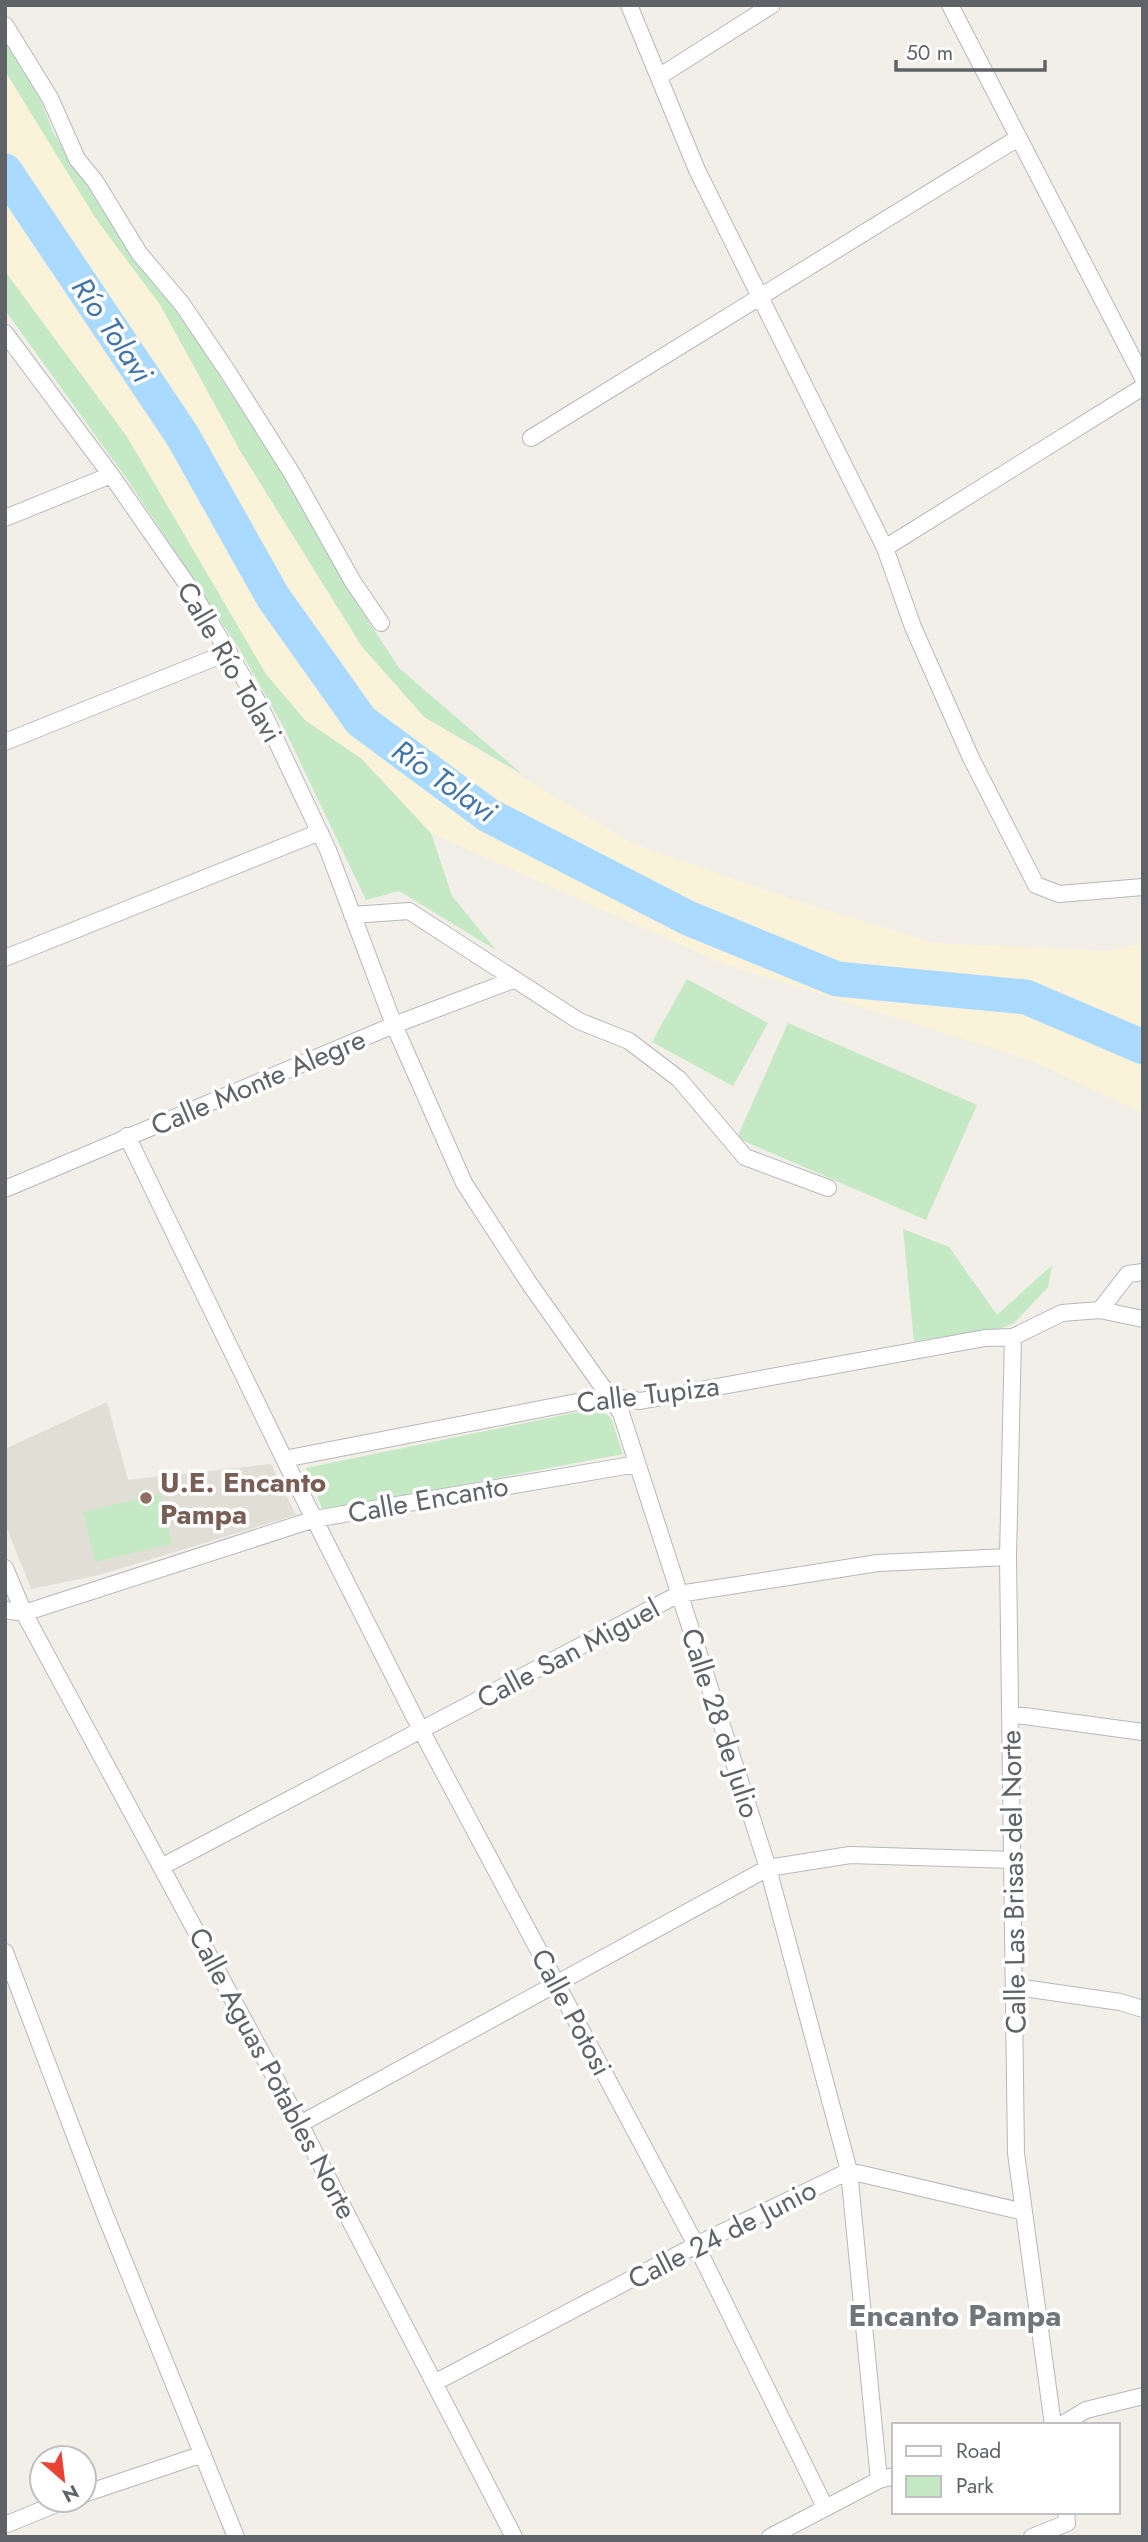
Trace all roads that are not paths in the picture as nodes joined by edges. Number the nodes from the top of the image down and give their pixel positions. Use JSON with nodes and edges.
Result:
{"nodes":[{"id":1,"x":629,"y":5,"type":"edge"},
{"id":2,"x":772,"y":5,"type":"edge"},
{"id":3,"x":950,"y":5,"type":"edge"},
{"id":4,"x":5,"y":25,"type":"edge"},
{"id":5,"x":660,"y":76,"type":"junction"},
{"id":6,"x":1018,"y":138,"type":"junction"},
{"id":7,"x":758,"y":295,"type":"junction"},
{"id":8,"x":5,"y":333,"type":"edge"},
{"id":9,"x":1143,"y":378,"type":"edge"},
{"id":10,"x":1143,"y":387,"type":"edge"},
{"id":11,"x":531,"y":438,"type":"dead end"},
{"id":12,"x":111,"y":475,"type":"junction"},
{"id":13,"x":5,"y":517,"type":"edge"},
{"id":14,"x":885,"y":548,"type":"junction"},
{"id":15,"x":381,"y":623,"type":"dead end"},
{"id":16,"x":229,"y":652,"type":"junction"},
{"id":17,"x":5,"y":742,"type":"edge"},
{"id":18,"x":320,"y":832,"type":"junction"},
{"id":19,"x":1143,"y":887,"type":"edge"},
{"id":20,"x":352,"y":915,"type":"junction"},
{"id":21,"x":5,"y":958,"type":"edge"},
{"id":22,"x":513,"y":980,"type":"junction"},
{"id":23,"x":394,"y":1025,"type":"junction"},
{"id":24,"x":127,"y":1136,"type":"junction"},
{"id":25,"x":828,"y":1188,"type":"dead end"},
{"id":26,"x":5,"y":1189,"type":"edge"},
{"id":27,"x":1143,"y":1272,"type":"edge"},
{"id":28,"x":1100,"y":1310,"type":"junction"},
{"id":29,"x":1143,"y":1319,"type":"edge"},
{"id":30,"x":1013,"y":1337,"type":"junction"},
{"id":31,"x":608,"y":1396,"type":"junction"},
{"id":32,"x":284,"y":1459,"type":"junction"},
{"id":33,"x":636,"y":1464,"type":"junction"},
{"id":34,"x":315,"y":1519,"type":"junction"},
{"id":35,"x":1008,"y":1557,"type":"junction"},
{"id":36,"x":5,"y":1569,"type":"edge"},
{"id":37,"x":679,"y":1594,"type":"junction"},
{"id":38,"x":5,"y":1610,"type":"edge"},
{"id":39,"x":24,"y":1613,"type":"junction"},
{"id":40,"x":1010,"y":1714,"type":"junction"},
{"id":41,"x":421,"y":1730,"type":"junction"},
{"id":42,"x":1143,"y":1732,"type":"edge"},
{"id":43,"x":1013,"y":1860,"type":"junction"},
{"id":44,"x":163,"y":1866,"type":"junction"},
{"id":45,"x":768,"y":1868,"type":"junction"},
{"id":46,"x":5,"y":1952,"type":"edge"},
{"id":47,"x":558,"y":1984,"type":"junction"},
{"id":48,"x":1016,"y":1987,"type":"junction"},
{"id":49,"x":1143,"y":2009,"type":"edge"},
{"id":50,"x":300,"y":2124,"type":"junction"},
{"id":51,"x":849,"y":2171,"type":"junction"},
{"id":52,"x":1024,"y":2212,"type":"junction"},
{"id":53,"x":696,"y":2245,"type":"junction"},
{"id":54,"x":436,"y":2382,"type":"junction"},
{"id":55,"x":1143,"y":2396,"type":"edge"},
{"id":56,"x":1053,"y":2423,"type":"edge"},
{"id":57,"x":1064,"y":2423,"type":"edge"},
{"id":58,"x":203,"y":2454,"type":"junction"},
{"id":59,"x":886,"y":2478,"type":"edge"},
{"id":60,"x":98,"y":2489,"type":"edge"},
{"id":61,"x":825,"y":2507,"type":"junction"},
{"id":62,"x":32,"y":2514,"type":"edge"},
{"id":63,"x":1066,"y":2514,"type":"edge"},
{"id":64,"x":5,"y":2525,"type":"edge"},
{"id":65,"x":236,"y":2537,"type":"edge"},
{"id":66,"x":514,"y":2537,"type":"edge"},
{"id":67,"x":770,"y":2537,"type":"edge"},
{"id":68,"x":1032,"y":2537,"type":"edge"}],
"edges":[{"from":1,"to":5,"type":"street"},
{"from":2,"to":5,"type":"street"},
{"from":3,"to":6,"type":"street"},
{"from":4,"to":15,"type":"street"},
{"from":5,"to":7,"type":"street"},
{"from":6,"to":7,"type":"street"},
{"from":6,"to":9,"type":"street"},
{"from":7,"to":11,"type":"street"},
{"from":7,"to":14,"type":"street"},
{"from":8,"to":12,"type":"street","name":"Calle Río Tolavi"},
{"from":10,"to":14,"type":"street"},
{"from":12,"to":13,"type":"street"},
{"from":12,"to":16,"type":"street","name":"Calle Río Tolavi"},
{"from":14,"to":19,"type":"street"},
{"from":16,"to":17,"type":"street"},
{"from":16,"to":18,"type":"street","name":"Calle Río Tolavi"},
{"from":18,"to":20,"type":"street","name":"Calle Río Tolavi"},
{"from":18,"to":21,"type":"street"},
{"from":20,"to":22,"type":"street"},
{"from":20,"to":23,"type":"street","name":"Calle Río Tolavi"},
{"from":22,"to":23,"type":"street","name":"Calle Monte Alegre"},
{"from":22,"to":25,"type":"street"},
{"from":23,"to":24,"type":"street","name":"Calle Monte Alegre"},
{"from":23,"to":31,"type":"street","name":"Calle 28 de Julio"},
{"from":24,"to":26,"type":"street","name":"Calle Monte Alegre"},
{"from":24,"to":32,"type":"street","name":"Calle Potosi"},
{"from":27,"to":28,"type":"street"},
{"from":28,"to":29,"type":"street"},
{"from":28,"to":30,"type":"street"},
{"from":30,"to":31,"type":"street","name":"Calle Tupiza"},
{"from":30,"to":35,"type":"street","name":"Calle Las Brisas del Norte"},
{"from":31,"to":32,"type":"street","name":"Calle Tupiza"},
{"from":31,"to":33,"type":"street","name":"Calle 28 de Julio"},
{"from":32,"to":34,"type":"street","name":"Calle Potosi"},
{"from":33,"to":34,"type":"street","name":"Calle Encanto"},
{"from":33,"to":37,"type":"street","name":"Calle 28 de Julio"},
{"from":34,"to":39,"type":"street","name":"Calle Encanto"},
{"from":34,"to":41,"type":"street","name":"Calle Potosi"},
{"from":35,"to":37,"type":"street","name":"Calle San Miguel"},
{"from":35,"to":40,"type":"street","name":"Calle Las Brisas del Norte"},
{"from":36,"to":39,"type":"street","name":"Calle Aguas Potables Norte"},
{"from":37,"to":41,"type":"street","name":"Calle San Miguel"},
{"from":37,"to":45,"type":"street","name":"Calle 28 de Julio"},
{"from":38,"to":39,"type":"street"},
{"from":39,"to":44,"type":"street","name":"Calle Aguas Potables Norte"},
{"from":40,"to":42,"type":"street"},
{"from":40,"to":43,"type":"street","name":"Calle Las Brisas del Norte"},
{"from":41,"to":44,"type":"street","name":"Calle San Miguel"},
{"from":41,"to":47,"type":"street","name":"Calle Potosi"},
{"from":43,"to":45,"type":"street"},
{"from":43,"to":48,"type":"street","name":"Calle Las Brisas del Norte"},
{"from":44,"to":50,"type":"street","name":"Calle Aguas Potables Norte"},
{"from":45,"to":47,"type":"street"},
{"from":45,"to":51,"type":"street","name":"Calle 28 de Julio"},
{"from":46,"to":58,"type":"street"},
{"from":47,"to":50,"type":"street"},
{"from":47,"to":53,"type":"street","name":"Calle Potosi"},
{"from":48,"to":49,"type":"street"},
{"from":48,"to":52,"type":"street","name":"Calle Las Brisas del Norte"},
{"from":50,"to":54,"type":"street","name":"Calle Aguas Potables Norte"},
{"from":51,"to":52,"type":"street","name":"Calle 24 de Junio"},
{"from":51,"to":53,"type":"street","name":"Calle 24 de Junio"},
{"from":51,"to":59,"type":"street","name":"Calle 28 de Julio"},
{"from":52,"to":56,"type":"street","name":"Calle Las Brisas del Norte"},
{"from":53,"to":54,"type":"street","name":"Calle 24 de Junio"},
{"from":53,"to":61,"type":"street","name":"Calle Potosi"},
{"from":54,"to":66,"type":"street","name":"Calle Aguas Potables Norte"},
{"from":55,"to":57,"type":"street"},
{"from":58,"to":60,"type":"street"},
{"from":58,"to":65,"type":"street"},
{"from":59,"to":61,"type":"street"},
{"from":61,"to":67,"type":"street"},
{"from":62,"to":64,"type":"street"},
{"from":63,"to":68,"type":"street"}]}
